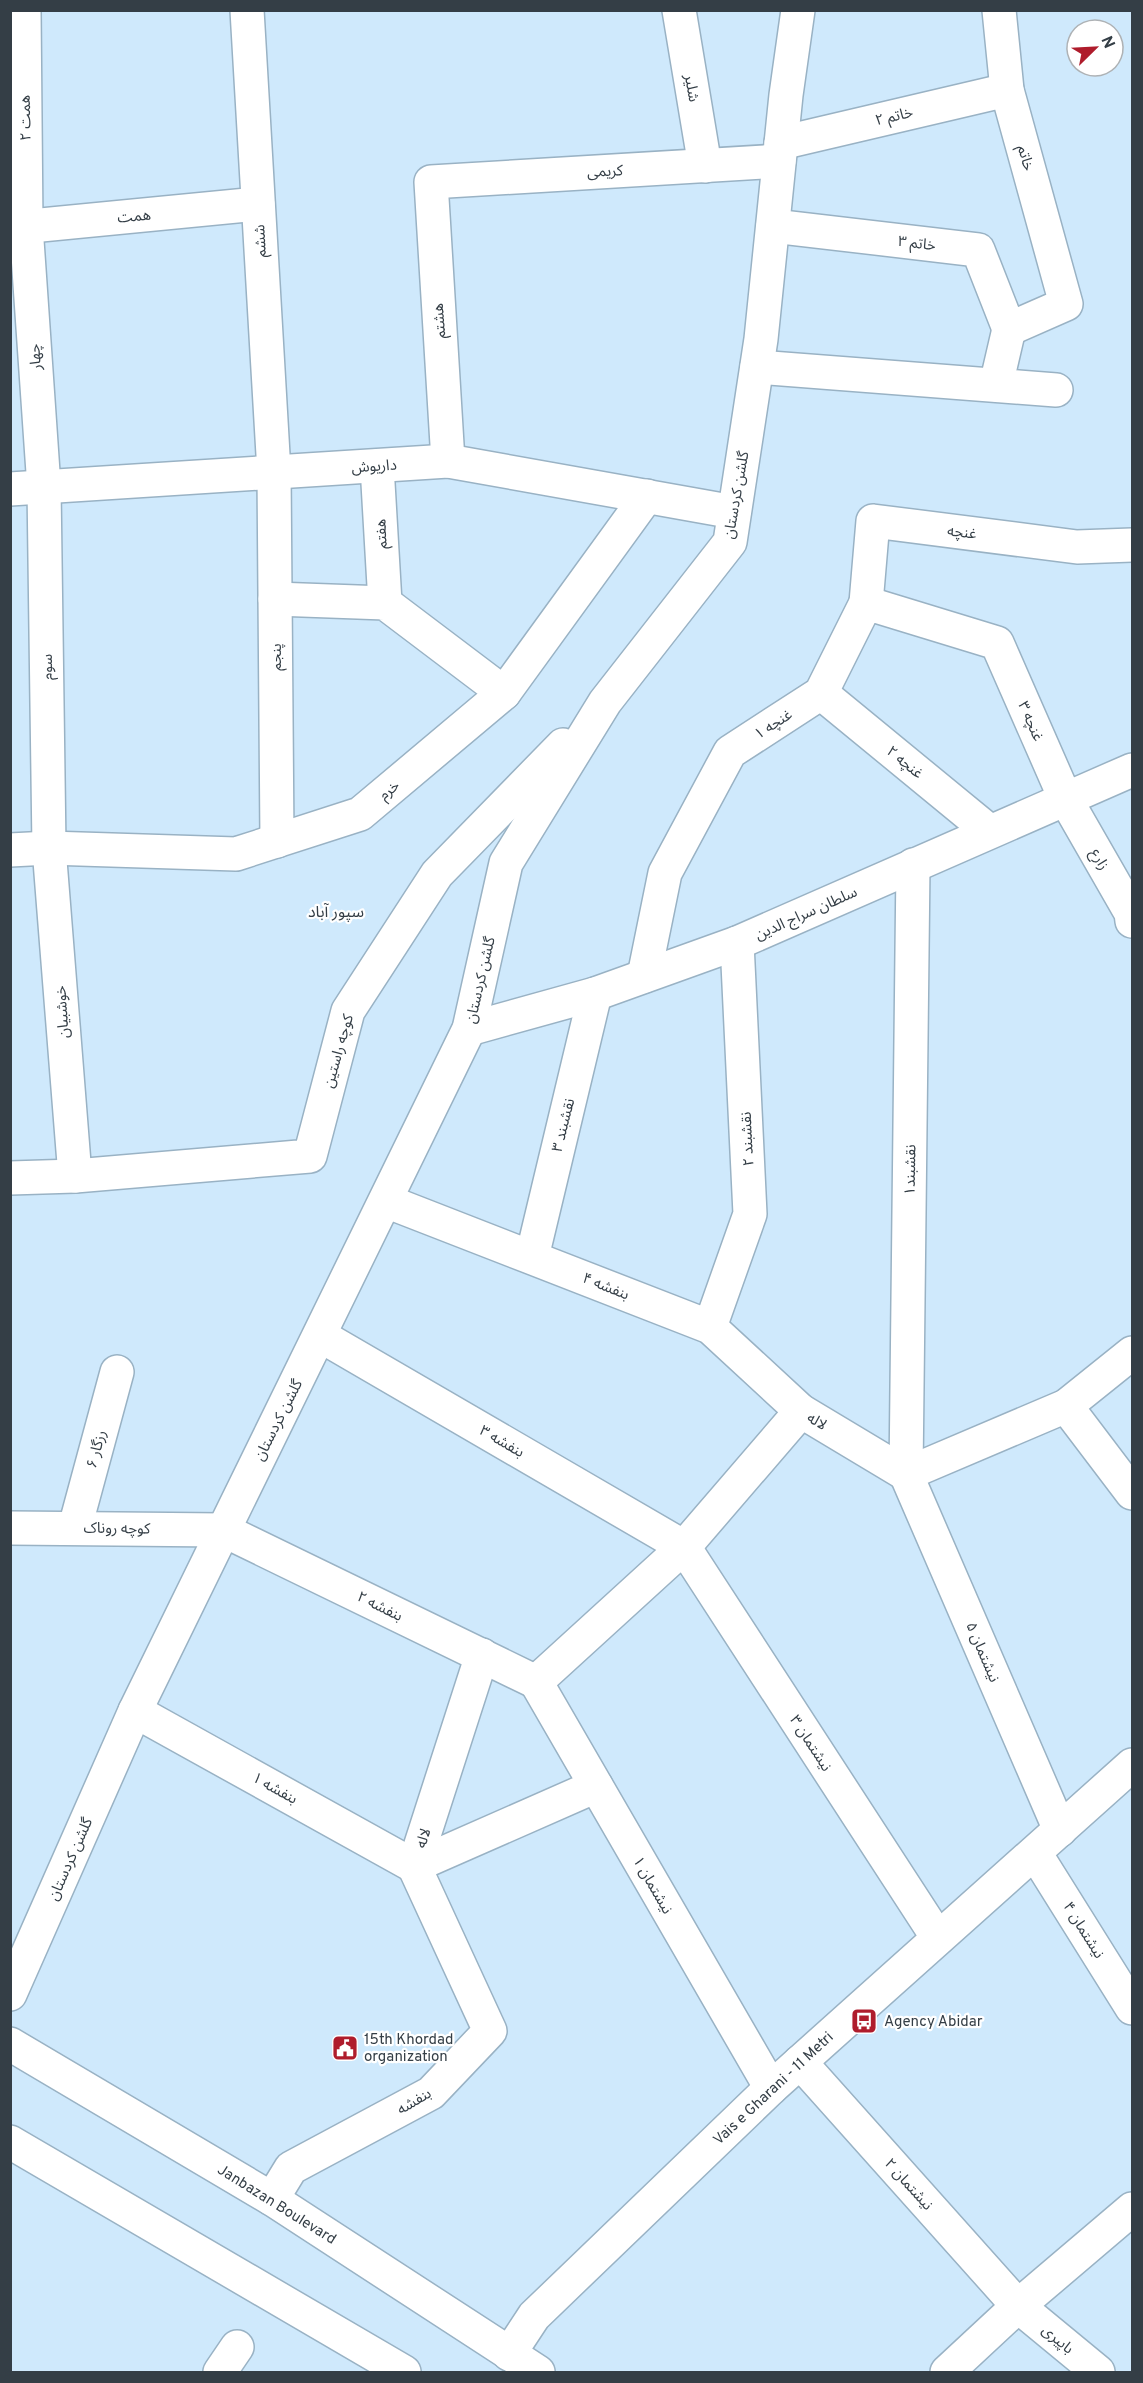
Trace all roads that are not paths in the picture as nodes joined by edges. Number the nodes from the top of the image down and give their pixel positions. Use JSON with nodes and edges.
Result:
{"nodes":[{"id":1,"x":24,"y":10,"type":"edge"},
{"id":2,"x":247,"y":10,"type":"edge"},
{"id":3,"x":798,"y":10,"type":"edge"},
{"id":4,"x":999,"y":10,"type":"edge"},
{"id":5,"x":674,"y":12,"type":"edge"},
{"id":6,"x":1007,"y":90,"type":"junction"},
{"id":7,"x":780,"y":152,"type":"junction"},
{"id":8,"x":705,"y":166,"type":"junction"},
{"id":9,"x":431,"y":182,"type":"joint"},
{"id":10,"x":258,"y":204,"type":"junction"},
{"id":11,"x":773,"y":226,"type":"junction"},
{"id":12,"x":19,"y":227,"type":"edge"},
{"id":13,"x":1009,"y":329,"type":"junction"},
{"id":14,"x":757,"y":366,"type":"junction"},
{"id":15,"x":996,"y":385,"type":"junction"},
{"id":16,"x":1056,"y":390,"type":"dead end"},
{"id":17,"x":448,"y":461,"type":"junction"},
{"id":18,"x":377,"y":466,"type":"junction"},
{"id":19,"x":274,"y":472,"type":"junction"},
{"id":20,"x":44,"y":487,"type":"junction"},
{"id":21,"x":10,"y":489,"type":"edge"},
{"id":22,"x":647,"y":496,"type":"junction"},
{"id":23,"x":734,"y":512,"type":"junction"},
{"id":24,"x":1132,"y":544,"type":"edge"},
{"id":25,"x":275,"y":599,"type":"junction"},
{"id":26,"x":385,"y":603,"type":"junction"},
{"id":27,"x":866,"y":603,"type":"junction"},
{"id":28,"x":504,"y":693,"type":"junction"},
{"id":29,"x":821,"y":693,"type":"junction"},
{"id":30,"x":605,"y":702,"type":"junction"},
{"id":31,"x":1132,"y":770,"type":"edge"},
{"id":32,"x":1065,"y":798,"type":"junction"},
{"id":33,"x":989,"y":831,"type":"junction"},
{"id":34,"x":277,"y":841,"type":"junction"},
{"id":35,"x":49,"y":848,"type":"junction"},
{"id":36,"x":10,"y":850,"type":"edge"},
{"id":37,"x":913,"y":865,"type":"junction"},
{"id":38,"x":1132,"y":921,"type":"edge"},
{"id":39,"x":738,"y":943,"type":"junction"},
{"id":40,"x":644,"y":976,"type":"junction"},
{"id":41,"x":595,"y":994,"type":"junction"},
{"id":42,"x":469,"y":1029,"type":"junction"},
{"id":43,"x":75,"y":1176,"type":"junction"},
{"id":44,"x":10,"y":1178,"type":"edge"},
{"id":45,"x":386,"y":1201,"type":"junction"},
{"id":46,"x":532,"y":1257,"type":"junction"},
{"id":47,"x":710,"y":1328,"type":"junction"},
{"id":48,"x":321,"y":1336,"type":"junction"},
{"id":49,"x":1132,"y":1353,"type":"edge"},
{"id":50,"x":117,"y":1372,"type":"dead end"},
{"id":51,"x":1066,"y":1406,"type":"junction"},
{"id":52,"x":801,"y":1411,"type":"junction"},
{"id":53,"x":906,"y":1474,"type":"junction"},
{"id":54,"x":1132,"y":1493,"type":"edge"},
{"id":55,"x":75,"y":1527,"type":"junction"},
{"id":56,"x":10,"y":1528,"type":"edge"},
{"id":57,"x":223,"y":1530,"type":"junction"},
{"id":58,"x":684,"y":1547,"type":"junction"},
{"id":59,"x":482,"y":1656,"type":"junction"},
{"id":60,"x":536,"y":1682,"type":"junction"},
{"id":61,"x":135,"y":1711,"type":"junction"},
{"id":62,"x":1132,"y":1765,"type":"edge"},
{"id":63,"x":596,"y":1786,"type":"junction"},
{"id":64,"x":1060,"y":1830,"type":"junction"},
{"id":65,"x":1035,"y":1853,"type":"junction"},
{"id":66,"x":414,"y":1866,"type":"junction"},
{"id":67,"x":938,"y":1938,"type":"junction"},
{"id":68,"x":10,"y":1994,"type":"edge"},
{"id":69,"x":1132,"y":2008,"type":"edge"},
{"id":70,"x":10,"y":2044,"type":"edge"},
{"id":71,"x":800,"y":2061,"type":"junction"},
{"id":72,"x":771,"y":2088,"type":"junction"},
{"id":73,"x":10,"y":2142,"type":"edge"},
{"id":74,"x":272,"y":2199,"type":"junction"},
{"id":75,"x":1132,"y":2209,"type":"edge"},
{"id":76,"x":1018,"y":2306,"type":"junction"},
{"id":77,"x":509,"y":2354,"type":"junction"},
{"id":78,"x":404,"y":2373,"type":"edge"},
{"id":79,"x":538,"y":2373,"type":"edge"},
{"id":80,"x":947,"y":2373,"type":"edge"},
{"id":81,"x":1098,"y":2373,"type":"edge"}],
"edges":[{"from":1,"to":12,"type":"street","name":"همت ۲"},
{"from":2,"to":10,"type":"street","name":"ششم"},
{"from":3,"to":7,"type":"street","name":"گلشن کردستان"},
{"from":4,"to":6,"type":"street","name":"خاتم"},
{"from":5,"to":8,"type":"street","name":"شلیر"},
{"from":6,"to":7,"type":"street","name":"خاتم ۲"},
{"from":6,"to":13,"type":"street","name":"خاتم"},
{"from":7,"to":8,"type":"street","name":"کریمی"},
{"from":7,"to":11,"type":"street","name":"گلشن کردستان"},
{"from":8,"to":9,"type":"street","name":"کریمی"},
{"from":9,"to":17,"type":"street","name":"هشتم"},
{"from":10,"to":12,"type":"street","name":"همت"},
{"from":10,"to":19,"type":"street","name":"ششم"},
{"from":11,"to":13,"type":"street","name":"خاتم ۳"},
{"from":11,"to":14,"type":"street","name":"گلشن کردستان"},
{"from":12,"to":20,"type":"street","name":"چهار"},
{"from":13,"to":15,"type":"street"},
{"from":14,"to":15,"type":"street"},
{"from":14,"to":23,"type":"street","name":"گلشن کردستان"},
{"from":15,"to":16,"type":"street"},
{"from":17,"to":18,"type":"street","name":"داریوش"},
{"from":17,"to":22,"type":"street","name":"داریوش"},
{"from":18,"to":19,"type":"street","name":"داریوش"},
{"from":18,"to":26,"type":"street","name":"هفتم"},
{"from":19,"to":20,"type":"street","name":"داریوش"},
{"from":19,"to":25,"type":"street","name":"پنجم"},
{"from":20,"to":21,"type":"street","name":"داریوش"},
{"from":20,"to":35,"type":"street","name":"سوم"},
{"from":22,"to":23,"type":"street","name":"داریوش"},
{"from":22,"to":28,"type":"street","name":"خرم"},
{"from":23,"to":30,"type":"street","name":"گلشن کردستان"},
{"from":24,"to":27,"type":"street","name":"غنچه"},
{"from":25,"to":26,"type":"street"},
{"from":25,"to":34,"type":"street","name":"پنجم"},
{"from":26,"to":28,"type":"street"},
{"from":27,"to":29,"type":"street"},
{"from":27,"to":32,"type":"street","name":"غنچه ۳"},
{"from":28,"to":34,"type":"street","name":"خرم"},
{"from":29,"to":33,"type":"street","name":"غنچه ۲"},
{"from":29,"to":40,"type":"street","name":"غنچه ۱"},
{"from":30,"to":42,"type":"street","name":"گلشن کردستان"},
{"from":30,"to":43,"type":"street","name":"کوچه راستین"},
{"from":31,"to":32,"type":"street","name":"سلطان سراج الدین"},
{"from":32,"to":33,"type":"street","name":"سلطان سراج الدین"},
{"from":32,"to":38,"type":"street","name":"زارع"},
{"from":33,"to":37,"type":"street","name":"سلطان سراج الدین"},
{"from":34,"to":35,"type":"street","name":"خرم"},
{"from":35,"to":36,"type":"street","name":"خرم"},
{"from":35,"to":43,"type":"street","name":"خوشبیان"},
{"from":37,"to":39,"type":"street","name":"سلطان سراج الدین"},
{"from":37,"to":53,"type":"street","name":"نقشبند۱"},
{"from":39,"to":40,"type":"street","name":"سلطان سراج الدین"},
{"from":39,"to":47,"type":"street","name":"نقشبند ۲"},
{"from":40,"to":41,"type":"street","name":"سلطان سراج الدین"},
{"from":41,"to":42,"type":"street","name":"سلطان سراج الدین"},
{"from":41,"to":46,"type":"street","name":"نقشبند ۳"},
{"from":42,"to":45,"type":"street","name":"گلشن کردستان"},
{"from":43,"to":44,"type":"street","name":"کوچه راستین"},
{"from":45,"to":46,"type":"street","name":"بنفشه ۴"},
{"from":45,"to":48,"type":"street","name":"گلشن کردستان"},
{"from":46,"to":47,"type":"street","name":"بنفشه ۴"},
{"from":47,"to":52,"type":"street","name":"بنفشه ۴"},
{"from":48,"to":57,"type":"street","name":"گلشن کردستان"},
{"from":48,"to":58,"type":"street","name":"بنفشه ۳"},
{"from":49,"to":51,"type":"street"},
{"from":50,"to":55,"type":"street","name":"رزگار ۶"},
{"from":51,"to":53,"type":"street"},
{"from":51,"to":54,"type":"street"},
{"from":52,"to":53,"type":"street","name":"لاله"},
{"from":52,"to":58,"type":"street","name":"لاله"},
{"from":53,"to":64,"type":"street","name":"نیشتمان ۵"},
{"from":55,"to":56,"type":"street","name":"کوچه روناک"},
{"from":55,"to":57,"type":"street","name":"کوچه روناک"},
{"from":57,"to":59,"type":"street","name":"بنفشه ۲"},
{"from":57,"to":61,"type":"street","name":"گلشن کردستان"},
{"from":58,"to":60,"type":"street","name":"لاله"},
{"from":58,"to":67,"type":"street","name":"نیشتمان ۳"},
{"from":59,"to":60,"type":"street","name":"بنفشه ۲"},
{"from":59,"to":66,"type":"street","name":"لاله"},
{"from":60,"to":63,"type":"street","name":"نیشتمان ۱"},
{"from":61,"to":66,"type":"street","name":"بنفشه ۱"},
{"from":61,"to":68,"type":"street","name":"گلشن کردستان"},
{"from":62,"to":64,"type":"street","name":"Vais e Gharani - 11 Metri"},
{"from":63,"to":66,"type":"street","name":"لاله"},
{"from":63,"to":72,"type":"street","name":"نیشتمان ۱"},
{"from":64,"to":65,"type":"street","name":"Vais e Gharani - 11 Metri"},
{"from":65,"to":67,"type":"street","name":"Vais e Gharani - 11 Metri"},
{"from":65,"to":69,"type":"street","name":"نیشتمان ۴"},
{"from":66,"to":74,"type":"street","name":"بنفشه"},
{"from":67,"to":71,"type":"street","name":"Vais e Gharani - 11 Metri"},
{"from":70,"to":74,"type":"street","name":"Janbazan Boulevard"},
{"from":71,"to":72,"type":"street","name":"Vais e Gharani - 11 Metri"},
{"from":71,"to":76,"type":"street","name":"۲ نیشتمان"},
{"from":72,"to":77,"type":"street","name":"Vais e Gharani - 11 Metri"},
{"from":73,"to":78,"type":"street"},
{"from":74,"to":77,"type":"street","name":"Janbazan Boulevard"},
{"from":75,"to":76,"type":"street"},
{"from":76,"to":80,"type":"street"},
{"from":76,"to":81,"type":"street","name":"باپیری"},
{"from":77,"to":79,"type":"street","name":"Janbazan Boulevard"}]}
